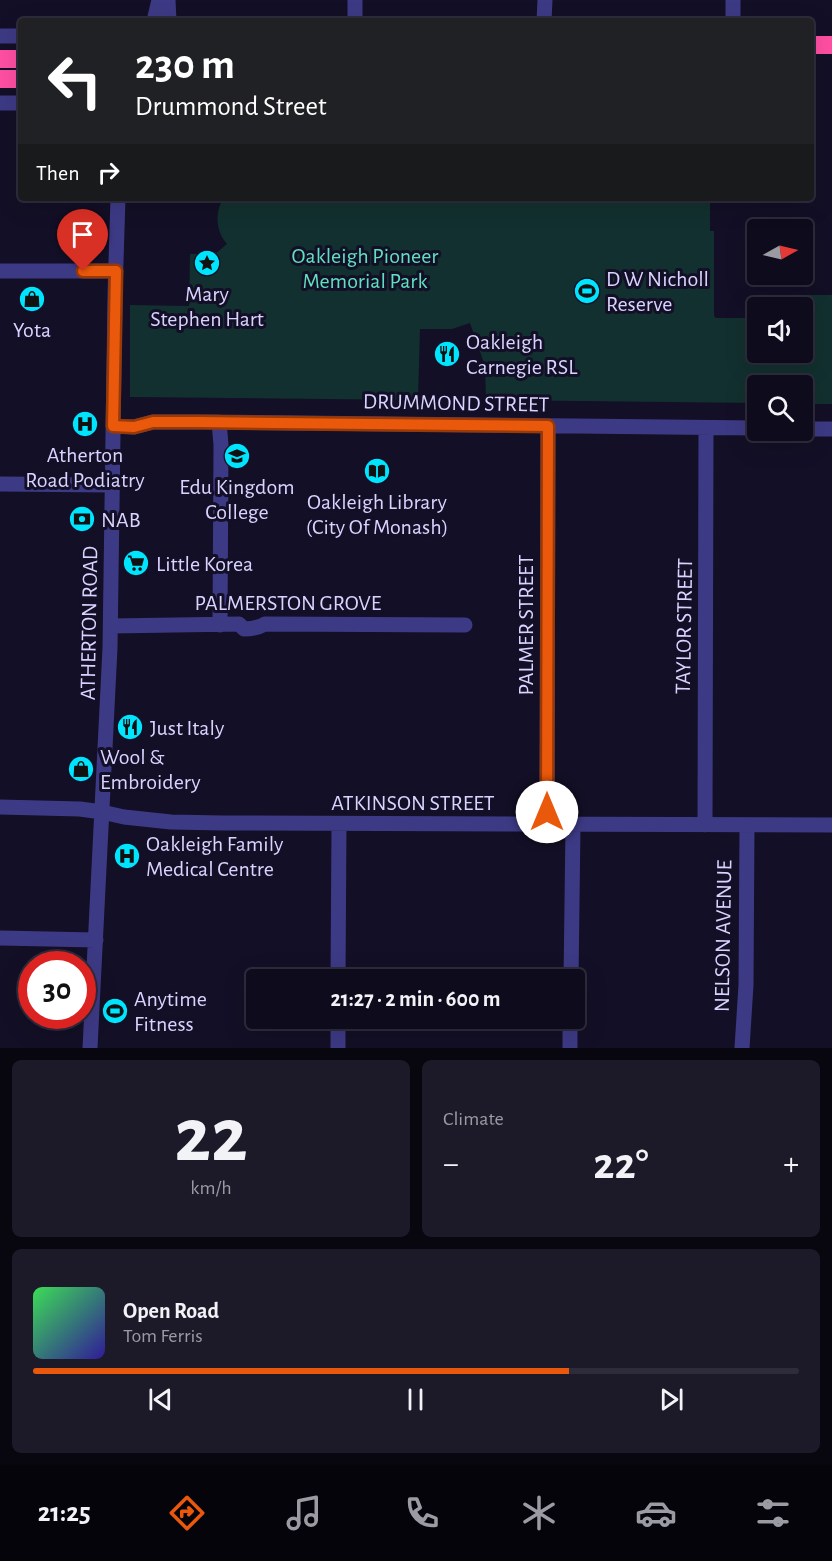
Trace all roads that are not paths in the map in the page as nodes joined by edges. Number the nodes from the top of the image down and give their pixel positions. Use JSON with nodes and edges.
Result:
{"nodes":[{"id":1,"x":159,"y":0,"type":"edge"},
{"id":2,"x":168,"y":0,"type":"edge"},
{"id":3,"x":355,"y":0,"type":"edge"},
{"id":4,"x":544,"y":0,"type":"edge"},
{"id":5,"x":733,"y":0,"type":"edge"},
{"id":6,"x":155,"y":18,"type":"edge"},
{"id":7,"x":169,"y":18,"type":"edge"},
{"id":8,"x":355,"y":18,"type":"edge"},
{"id":9,"x":544,"y":18,"type":"edge"},
{"id":10,"x":733,"y":18,"type":"edge"},
{"id":11,"x":0,"y":36,"type":"edge"},
{"id":12,"x":18,"y":36,"type":"edge"},
{"id":13,"x":814,"y":45,"type":"edge"},
{"id":14,"x":832,"y":45,"type":"edge"},
{"id":15,"x":0,"y":59,"type":"edge"},
{"id":16,"x":18,"y":59,"type":"edge"},
{"id":17,"x":0,"y":79,"type":"edge"},
{"id":18,"x":18,"y":79,"type":"edge"},
{"id":19,"x":0,"y":103,"type":"edge"},
{"id":20,"x":18,"y":103,"type":"edge"},
{"id":21,"x":118,"y":201,"type":"edge"},
{"id":22,"x":0,"y":271,"type":"edge"},
{"id":23,"x":116,"y":271,"type":"junction"},
{"id":24,"x":113,"y":421,"type":"junction"},
{"id":25,"x":219,"y":422,"type":"junction"},
{"id":26,"x":548,"y":426,"type":"junction"},
{"id":27,"x":706,"y":428,"type":"junction"},
{"id":28,"x":747,"y":428,"type":"edge"},
{"id":29,"x":813,"y":429,"type":"edge"},
{"id":30,"x":832,"y":429,"type":"edge"},
{"id":31,"x":0,"y":484,"type":"edge"},
{"id":32,"x":112,"y":485,"type":"junction"},
{"id":33,"x":220,"y":625,"type":"junction"},
{"id":34,"x":465,"y":625,"type":"dead end"},
{"id":35,"x":111,"y":626,"type":"junction"},
{"id":36,"x":0,"y":807,"type":"edge"},
{"id":37,"x":102,"y":812,"type":"junction"},
{"id":38,"x":339,"y":824,"type":"junction"},
{"id":39,"x":547,"y":825,"type":"junction"},
{"id":40,"x":573,"y":825,"type":"junction"},
{"id":41,"x":705,"y":825,"type":"junction"},
{"id":42,"x":747,"y":825,"type":"junction"},
{"id":43,"x":832,"y":825,"type":"edge"},
{"id":44,"x":0,"y":938,"type":"edge"},
{"id":45,"x":96,"y":940,"type":"junction"},
{"id":46,"x":338,"y":969,"type":"edge"},
{"id":47,"x":571,"y":969,"type":"edge"},
{"id":48,"x":338,"y":1029,"type":"edge"},
{"id":49,"x":570,"y":1029,"type":"edge"},
{"id":50,"x":90,"y":1048,"type":"edge"},
{"id":51,"x":338,"y":1048,"type":"edge"},
{"id":52,"x":570,"y":1048,"type":"edge"},
{"id":53,"x":742,"y":1048,"type":"edge"}],
"edges":[{"from":1,"to":6,"type":"street"},
{"from":2,"to":7,"type":"street"},
{"from":3,"to":8,"type":"street"},
{"from":4,"to":9,"type":"street"},
{"from":5,"to":10,"type":"street"},
{"from":11,"to":12,"type":"street"},
{"from":13,"to":14,"type":"highway"},
{"from":15,"to":16,"type":"highway"},
{"from":17,"to":18,"type":"highway"},
{"from":19,"to":20,"type":"street"},
{"from":21,"to":23,"type":"street","name":"ATHERTON ROAD"},
{"from":22,"to":23,"type":"street"},
{"from":23,"to":24,"type":"street","name":"ATHERTON ROAD"},
{"from":24,"to":25,"type":"street","name":"DRUMMOND STREET"},
{"from":24,"to":32,"type":"street","name":"ATHERTON ROAD"},
{"from":25,"to":26,"type":"street","name":"DRUMMOND STREET"},
{"from":25,"to":33,"type":"street"},
{"from":26,"to":27,"type":"street","name":"DRUMMOND STREET"},
{"from":26,"to":39,"type":"street","name":"PALMER STREET"},
{"from":27,"to":28,"type":"street","name":"DRUMMOND STREET"},
{"from":27,"to":41,"type":"street","name":"TAYLOR STREET"},
{"from":29,"to":30,"type":"street"},
{"from":31,"to":32,"type":"street"},
{"from":32,"to":35,"type":"street","name":"ATHERTON ROAD"},
{"from":33,"to":34,"type":"street","name":"PALMERSTON GROVE"},
{"from":33,"to":35,"type":"street","name":"PALMERSTON GROVE"},
{"from":35,"to":37,"type":"street","name":"ATHERTON ROAD"},
{"from":36,"to":37,"type":"street","name":"ATKINSON STREET"},
{"from":37,"to":38,"type":"street","name":"ATKINSON STREET"},
{"from":37,"to":45,"type":"street","name":"ATHERTON ROAD"},
{"from":38,"to":39,"type":"street","name":"ATKINSON STREET"},
{"from":38,"to":46,"type":"street"},
{"from":39,"to":40,"type":"street","name":"ATKINSON STREET"},
{"from":40,"to":41,"type":"street","name":"ATKINSON STREET"},
{"from":40,"to":47,"type":"street"},
{"from":41,"to":42,"type":"street","name":"ATKINSON STREET"},
{"from":42,"to":43,"type":"street","name":"ATKINSON STREET"},
{"from":42,"to":53,"type":"street","name":"NELSON AVENUE"},
{"from":44,"to":45,"type":"street"},
{"from":45,"to":50,"type":"street","name":"ATHERTON ROAD"},
{"from":48,"to":51,"type":"street"},
{"from":49,"to":52,"type":"street"}]}
